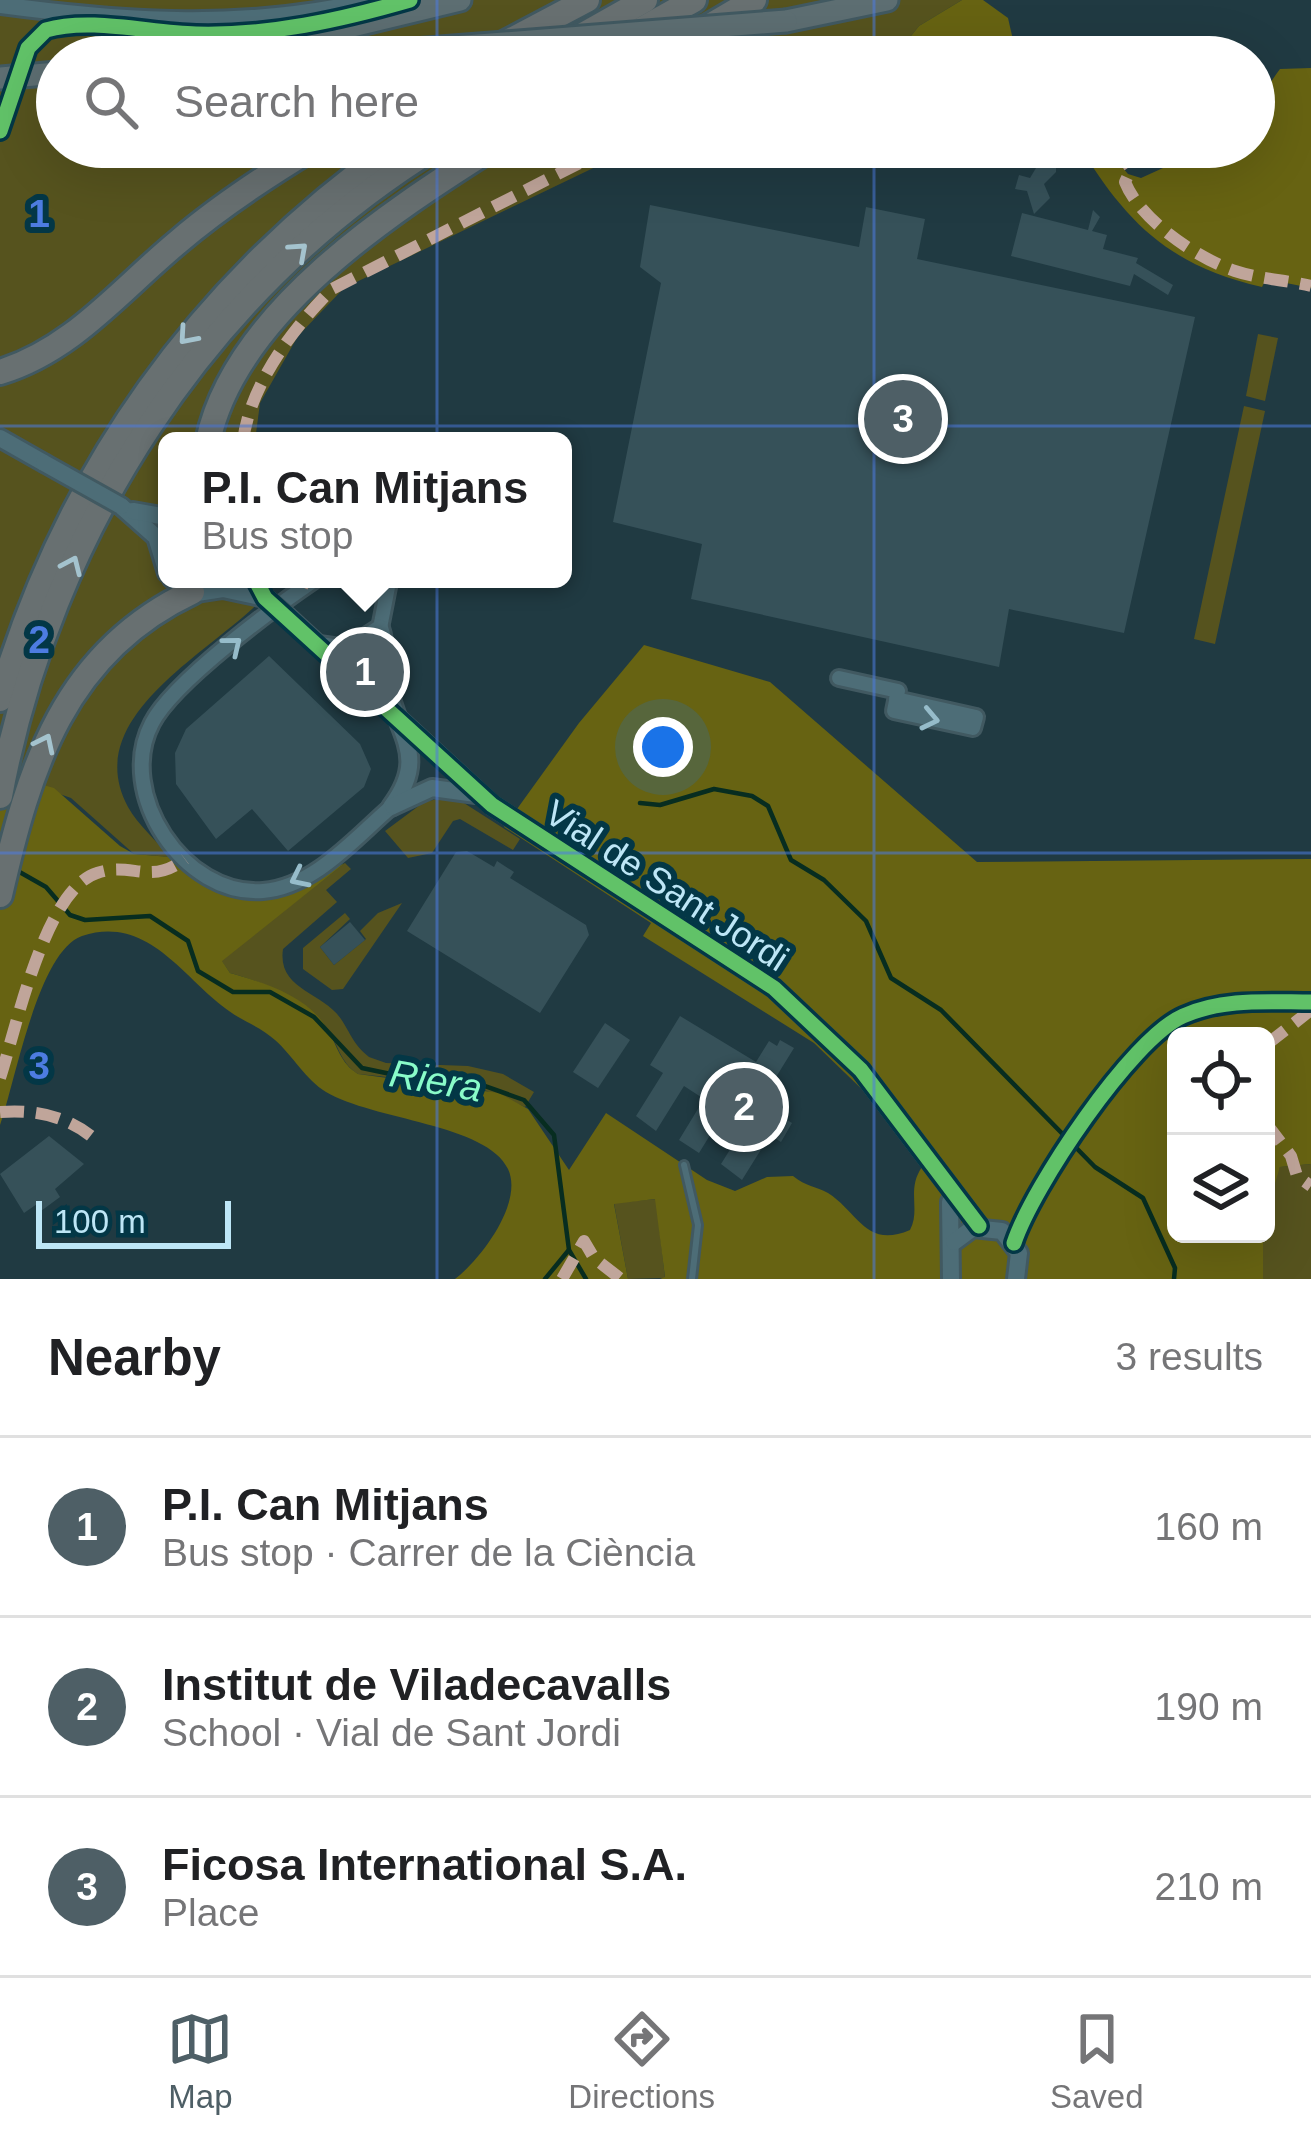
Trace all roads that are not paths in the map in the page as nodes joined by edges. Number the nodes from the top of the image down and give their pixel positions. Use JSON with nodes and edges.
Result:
{"nodes":[{"id":1,"x":372,"y":0,"type":"edge"},
{"id":2,"x":460,"y":0,"type":"edge"},
{"id":3,"x":587,"y":0,"type":"edge"},
{"id":4,"x":621,"y":0,"type":"edge"},
{"id":5,"x":645,"y":0,"type":"edge"},
{"id":6,"x":694,"y":0,"type":"edge"},
{"id":7,"x":754,"y":0,"type":"edge"},
{"id":8,"x":887,"y":0,"type":"edge"},
{"id":9,"x":0,"y":5,"type":"edge"},
{"id":10,"x":311,"y":36,"type":"edge"},
{"id":11,"x":519,"y":36,"type":"edge"},
{"id":12,"x":558,"y":36,"type":"edge"},
{"id":13,"x":581,"y":36,"type":"edge"},
{"id":14,"x":594,"y":36,"type":"edge"},
{"id":15,"x":630,"y":36,"type":"edge"},
{"id":16,"x":693,"y":36,"type":"edge"},
{"id":17,"x":36,"y":75,"type":"edge"},
{"id":18,"x":0,"y":78,"type":"edge"},
{"id":19,"x":280,"y":168,"type":"edge"},
{"id":20,"x":368,"y":168,"type":"edge"},
{"id":21,"x":404,"y":168,"type":"edge"},
{"id":22,"x":463,"y":168,"type":"edge"},
{"id":23,"x":0,"y":372,"type":"edge"},
{"id":24,"x":211,"y":432,"type":"edge"},
{"id":25,"x":3,"y":441,"type":"edge"},
{"id":26,"x":125,"y":508,"type":"junction"},
{"id":27,"x":158,"y":515,"type":"edge"},
{"id":28,"x":158,"y":543,"type":"edge"},
{"id":29,"x":174,"y":588,"type":"edge"},
{"id":30,"x":240,"y":588,"type":"edge"},
{"id":31,"x":260,"y":588,"type":"edge"},
{"id":32,"x":305,"y":588,"type":"edge"},
{"id":33,"x":391,"y":588,"type":"edge"},
{"id":34,"x":266,"y":598,"type":"junction"},
{"id":35,"x":380,"y":628,"type":"junction"},
{"id":36,"x":318,"y":644,"type":"junction"},
{"id":37,"x":839,"y":678,"type":"dead end"},
{"id":38,"x":0,"y":699,"type":"edge"},
{"id":39,"x":896,"y":699,"type":"junction"},
{"id":40,"x":399,"y":722,"type":"junction"},
{"id":41,"x":0,"y":796,"type":"edge"},
{"id":42,"x":483,"y":796,"type":"junction"},
{"id":43,"x":392,"y":807,"type":"junction"},
{"id":44,"x":0,"y":895,"type":"edge"},
{"id":45,"x":1311,"y":1002,"type":"edge"},
{"id":46,"x":684,"y":1165,"type":"dead end"},
{"id":47,"x":950,"y":1196,"type":"junction"},
{"id":48,"x":1025,"y":1208,"type":"junction"},
{"id":49,"x":987,"y":1227,"type":"junction"},
{"id":50,"x":954,"y":1242,"type":"junction"},
{"id":51,"x":1014,"y":1243,"type":"junction"},
{"id":52,"x":692,"y":1279,"type":"edge"},
{"id":53,"x":951,"y":1279,"type":"edge"},
{"id":54,"x":1016,"y":1279,"type":"edge"}],
"edges":[{"from":1,"to":9,"type":"street"},
{"from":2,"to":10,"type":"main road"},
{"from":3,"to":11,"type":"highway"},
{"from":4,"to":12,"type":"highway"},
{"from":5,"to":13,"type":"highway"},
{"from":6,"to":15,"type":"highway"},
{"from":7,"to":16,"type":"highway"},
{"from":8,"to":14,"type":"main road","bridge":true},
{"from":17,"to":18,"type":"main road"},
{"from":19,"to":23,"type":"highway"},
{"from":20,"to":38,"type":"highway","one_way":true},
{"from":41,"to":21,"type":"highway","one_way":true},
{"from":22,"to":24,"type":"highway"},
{"from":25,"to":26,"type":"street","bridge":true},
{"from":26,"to":27,"type":"street"},
{"from":26,"to":28,"type":"street"},
{"from":44,"to":29,"type":"highway","one_way":true},
{"from":30,"to":34,"type":"street"},
{"from":31,"to":34,"type":"street"},
{"from":43,"to":32,"type":"street","one_way":true},
{"from":33,"to":35,"type":"street"},
{"from":34,"to":36,"type":"street","name":"Vial de Sant Jordi","bridge":true},
{"from":35,"to":36,"type":"street"},
{"from":35,"to":40,"type":"street"},
{"from":36,"to":40,"type":"street","name":"Vial de Sant Jordi"},
{"from":37,"to":39,"type":"street"},
{"from":39,"to":39,"type":"street","one_way":true},
{"from":40,"to":42,"type":"street","name":"Vial de Sant Jordi"},
{"from":40,"to":43,"type":"street"},
{"from":42,"to":43,"type":"street"},
{"from":42,"to":47,"type":"street","name":"Vial de Sant Jordi"},
{"from":45,"to":48,"type":"street"},
{"from":46,"to":52,"type":"lane"},
{"from":47,"to":49,"type":"street","name":"Vial de Sant Jordi"},
{"from":47,"to":50,"type":"street"},
{"from":48,"to":49,"type":"street"},
{"from":48,"to":51,"type":"street"},
{"from":49,"to":50,"type":"street"},
{"from":49,"to":51,"type":"street","name":"Vial de Sant Jordi"},
{"from":50,"to":53,"type":"street"},
{"from":51,"to":54,"type":"street"}]}
